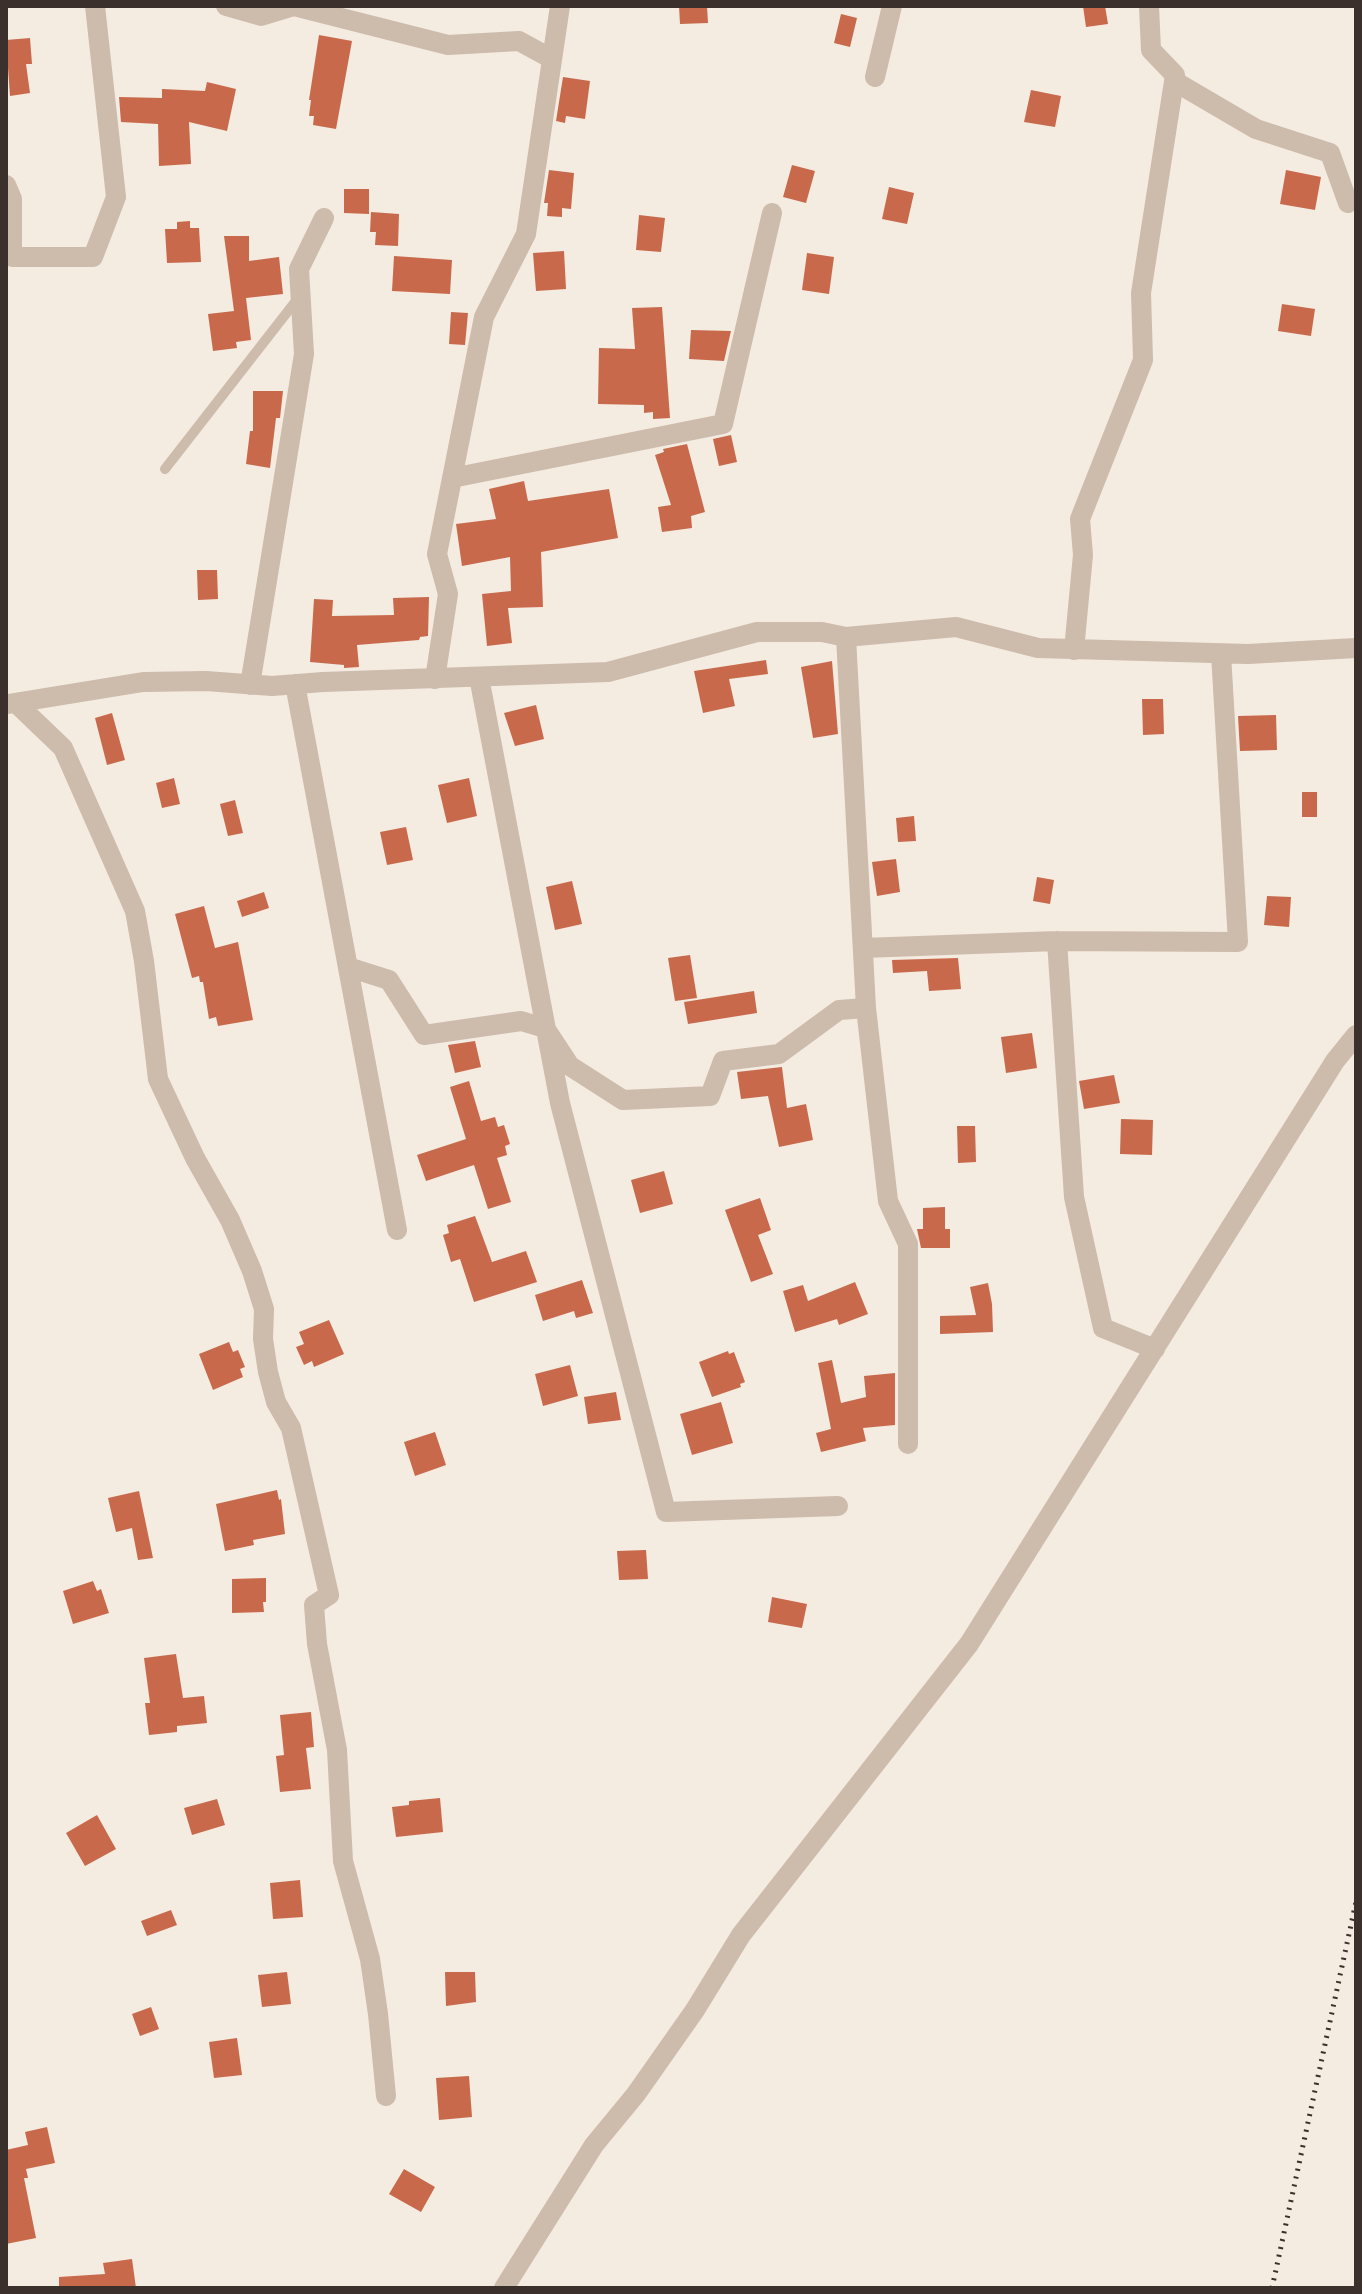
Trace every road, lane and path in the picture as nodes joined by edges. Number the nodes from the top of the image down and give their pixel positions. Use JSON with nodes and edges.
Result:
{"nodes":[{"id":1,"x":95,"y":6,"type":"edge"},
{"id":2,"x":226,"y":6,"type":"edge"},
{"id":3,"x":560,"y":6,"type":"edge"},
{"id":4,"x":892,"y":6,"type":"edge"},
{"id":5,"x":1149,"y":6,"type":"edge"},
{"id":6,"x":552,"y":59,"type":"junction"},
{"id":7,"x":875,"y":77,"type":"dead end"},
{"id":8,"x":1174,"y":81,"type":"junction"},
{"id":9,"x":6,"y":185,"type":"edge"},
{"id":10,"x":1348,"y":203,"type":"dead end"},
{"id":11,"x":772,"y":213,"type":"dead end"},
{"id":12,"x":324,"y":218,"type":"dead end"},
{"id":13,"x":300,"y":295,"type":"junction"},
{"id":14,"x":165,"y":469,"type":"dead end"},
{"id":15,"x":452,"y":478,"type":"junction"},
{"id":16,"x":846,"y":637,"type":"junction"},
{"id":17,"x":1356,"y":648,"type":"edge"},
{"id":18,"x":1074,"y":650,"type":"junction"},
{"id":19,"x":1221,"y":654,"type":"junction"},
{"id":20,"x":479,"y":677,"type":"junction"},
{"id":21,"x":435,"y":679,"type":"junction"},
{"id":22,"x":295,"y":684,"type":"junction"},
{"id":23,"x":250,"y":685,"type":"junction"},
{"id":24,"x":11,"y":704,"type":"edge"},
{"id":25,"x":1057,"y":941,"type":"junction"},
{"id":26,"x":863,"y":948,"type":"junction"},
{"id":27,"x":348,"y":967,"type":"junction"},
{"id":28,"x":866,"y":1008,"type":"junction"},
{"id":29,"x":545,"y":1028,"type":"junction"},
{"id":30,"x":1356,"y":1035,"type":"edge"},
{"id":31,"x":397,"y":1230,"type":"dead end"},
{"id":32,"x":1155,"y":1349,"type":"junction"},
{"id":33,"x":908,"y":1444,"type":"dead end"},
{"id":34,"x":838,"y":1506,"type":"dead end"},
{"id":35,"x":386,"y":2096,"type":"dead end"},
{"id":36,"x":504,"y":2288,"type":"edge"}],
"edges":[{"from":1,"to":9,"type":"street"},
{"from":2,"to":6,"type":"street"},
{"from":3,"to":6,"type":"street"},
{"from":4,"to":7,"type":"street"},
{"from":5,"to":8,"type":"street"},
{"from":6,"to":15,"type":"street"},
{"from":8,"to":10,"type":"street"},
{"from":8,"to":18,"type":"street"},
{"from":11,"to":15,"type":"street"},
{"from":12,"to":13,"type":"street"},
{"from":13,"to":14,"type":"lane"},
{"from":13,"to":23,"type":"street"},
{"from":15,"to":21,"type":"street"},
{"from":16,"to":18,"type":"street"},
{"from":16,"to":20,"type":"street"},
{"from":16,"to":26,"type":"street"},
{"from":17,"to":19,"type":"street"},
{"from":18,"to":19,"type":"street"},
{"from":19,"to":25,"type":"street"},
{"from":20,"to":21,"type":"street"},
{"from":20,"to":29,"type":"street"},
{"from":21,"to":22,"type":"street"},
{"from":22,"to":23,"type":"street"},
{"from":22,"to":27,"type":"street"},
{"from":23,"to":24,"type":"street"},
{"from":24,"to":35,"type":"street"},
{"from":25,"to":26,"type":"street"},
{"from":25,"to":32,"type":"street"},
{"from":26,"to":28,"type":"street"},
{"from":27,"to":29,"type":"street"},
{"from":27,"to":31,"type":"street"},
{"from":28,"to":29,"type":"street"},
{"from":28,"to":33,"type":"street"},
{"from":29,"to":34,"type":"street"},
{"from":30,"to":32,"type":"street"},
{"from":32,"to":36,"type":"street"}]}
